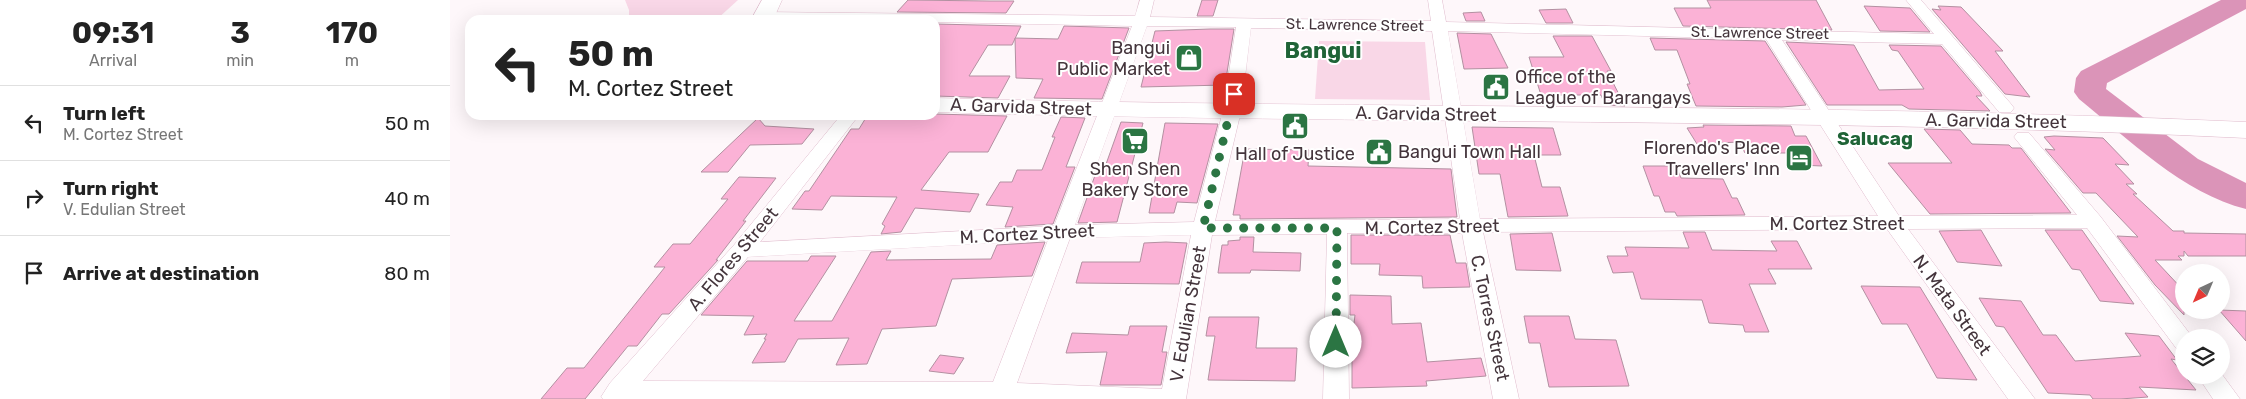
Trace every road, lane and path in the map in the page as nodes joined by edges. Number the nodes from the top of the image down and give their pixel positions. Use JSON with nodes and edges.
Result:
{"nodes":[{"id":1,"x":1147,"y":0,"type":"edge"},
{"id":2,"x":1435,"y":0,"type":"edge"},
{"id":3,"x":1913,"y":0,"type":"edge"},
{"id":4,"x":766,"y":12,"type":"edge"},
{"id":5,"x":937,"y":14,"type":"edge"},
{"id":6,"x":1141,"y":21,"type":"junction"},
{"id":7,"x":1244,"y":24,"type":"junction"},
{"id":8,"x":1440,"y":26,"type":"junction"},
{"id":9,"x":1770,"y":33,"type":"junction"},
{"id":10,"x":1946,"y":39,"type":"junction"},
{"id":11,"x":940,"y":105,"type":"edge"},
{"id":12,"x":2005,"y":108,"type":"dead end"},
{"id":13,"x":1108,"y":110,"type":"junction"},
{"id":14,"x":1232,"y":111,"type":"junction"},
{"id":15,"x":1452,"y":114,"type":"junction"},
{"id":16,"x":846,"y":120,"type":"edge"},
{"id":17,"x":1825,"y":120,"type":"junction"},
{"id":18,"x":2240,"y":129,"type":"edge"},
{"id":19,"x":2023,"y":137,"type":"dead end"},
{"id":20,"x":2092,"y":221,"type":"junction"},
{"id":21,"x":1893,"y":223,"type":"junction"},
{"id":22,"x":1471,"y":226,"type":"junction"},
{"id":23,"x":1203,"y":228,"type":"junction"},
{"id":24,"x":1337,"y":228,"type":"junction"},
{"id":25,"x":1063,"y":232,"type":"junction"},
{"id":26,"x":742,"y":250,"type":"junction"},
{"id":27,"x":2175,"y":330,"type":"edge"},
{"id":28,"x":2216,"y":384,"type":"edge"},
{"id":29,"x":616,"y":395,"type":"edge"},
{"id":30,"x":1000,"y":395,"type":"edge"},
{"id":31,"x":1172,"y":399,"type":"edge"},
{"id":32,"x":1336,"y":399,"type":"edge"},
{"id":33,"x":1506,"y":399,"type":"edge"},
{"id":34,"x":2022,"y":399,"type":"edge"},
{"id":35,"x":2227,"y":399,"type":"edge"}],
"edges":[{"from":1,"to":6,"type":"street"},
{"from":2,"to":8,"type":"street","name":"C. Torres Street"},
{"from":3,"to":10,"type":"street"},
{"from":4,"to":5,"type":"street","name":"St. Lawrence Street"},
{"from":5,"to":6,"type":"street","name":"St. Lawrence Street"},
{"from":6,"to":7,"type":"street","name":"St. Lawrence Street"},
{"from":6,"to":13,"type":"street"},
{"from":7,"to":8,"type":"street","name":"St. Lawrence Street"},
{"from":7,"to":14,"type":"street","name":"V. Edulian Street"},
{"from":8,"to":9,"type":"street","name":"St. Lawrence Street"},
{"from":8,"to":15,"type":"street","name":"C. Torres Street"},
{"from":9,"to":10,"type":"street","name":"St. Lawrence Street"},
{"from":9,"to":17,"type":"street","name":"N. Mata Street"},
{"from":10,"to":12,"type":"street"},
{"from":11,"to":13,"type":"main road","name":"A. Garvida Street"},
{"from":13,"to":14,"type":"main road","name":"A. Garvida Street"},
{"from":13,"to":25,"type":"street"},
{"from":14,"to":15,"type":"main road","name":"A. Garvida Street"},
{"from":14,"to":23,"type":"street","name":"V. Edulian Street"},
{"from":15,"to":17,"type":"main road","name":"A. Garvida Street"},
{"from":15,"to":22,"type":"street","name":"C. Torres Street"},
{"from":16,"to":26,"type":"street","name":"A. Flores Street"},
{"from":17,"to":18,"type":"main road","name":"A. Garvida Street"},
{"from":17,"to":21,"type":"street","name":"N. Mata Street"},
{"from":19,"to":20,"type":"street"},
{"from":20,"to":21,"type":"street","name":"M. Cortez Street"},
{"from":20,"to":27,"type":"street"},
{"from":21,"to":22,"type":"street","name":"M. Cortez Street"},
{"from":21,"to":34,"type":"street","name":"N. Mata Street"},
{"from":22,"to":24,"type":"street","name":"M. Cortez Street"},
{"from":22,"to":33,"type":"street","name":"C. Torres Street"},
{"from":23,"to":24,"type":"street","name":"M. Cortez Street"},
{"from":23,"to":25,"type":"street","name":"M. Cortez Street"},
{"from":23,"to":31,"type":"street","name":"V. Edulian Street"},
{"from":24,"to":32,"type":"street"},
{"from":25,"to":26,"type":"street","name":"M. Cortez Street"},
{"from":25,"to":30,"type":"street"},
{"from":26,"to":29,"type":"street","name":"A. Flores Street"},
{"from":28,"to":35,"type":"street"},
{"from":29,"to":30,"type":"street"},
{"from":30,"to":31,"type":"street"}]}
